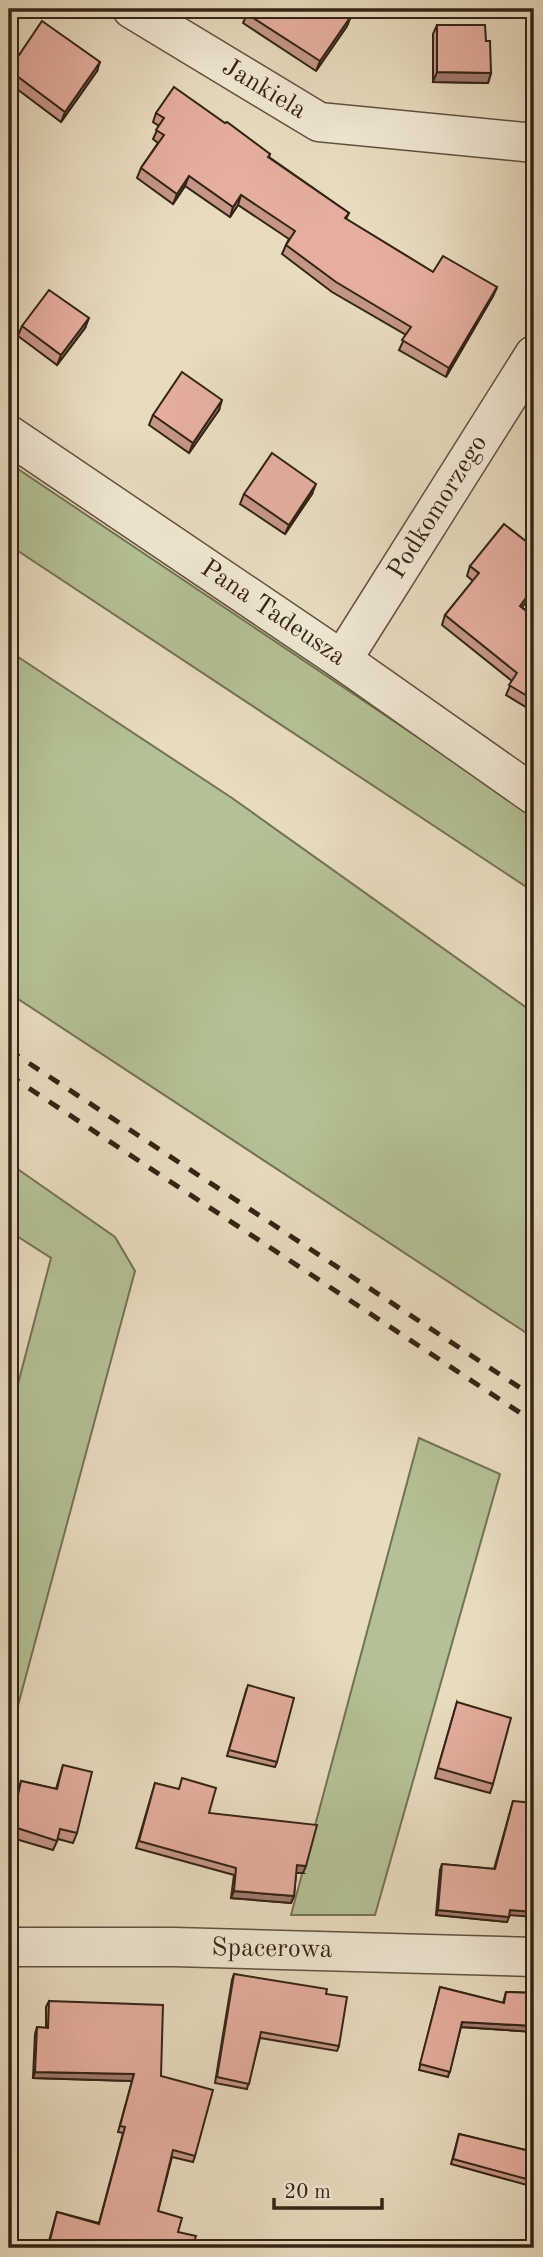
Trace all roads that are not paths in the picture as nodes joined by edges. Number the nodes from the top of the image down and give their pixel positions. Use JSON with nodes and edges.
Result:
{"nodes":[{"id":1,"x":132,"y":9,"type":"edge"},
{"id":2,"x":534,"y":143,"type":"edge"},
{"id":3,"x":534,"y":355,"type":"edge"},
{"id":4,"x":9,"y":435,"type":"edge"},
{"id":5,"x":342,"y":660,"type":"junction"},
{"id":6,"x":534,"y":795,"type":"edge"},
{"id":7,"x":9,"y":1947,"type":"edge"},
{"id":8,"x":534,"y":1956,"type":"edge"}],
"edges":[{"from":1,"to":2,"type":"street","name":"Jankiela"},
{"from":3,"to":5,"type":"street","name":"Podkomorzego"},
{"from":4,"to":5,"type":"street","name":"Pana Tadeusza"},
{"from":5,"to":6,"type":"street","name":"Pana Tadeusza"},
{"from":7,"to":8,"type":"street","name":"Spacerowa"}]}
